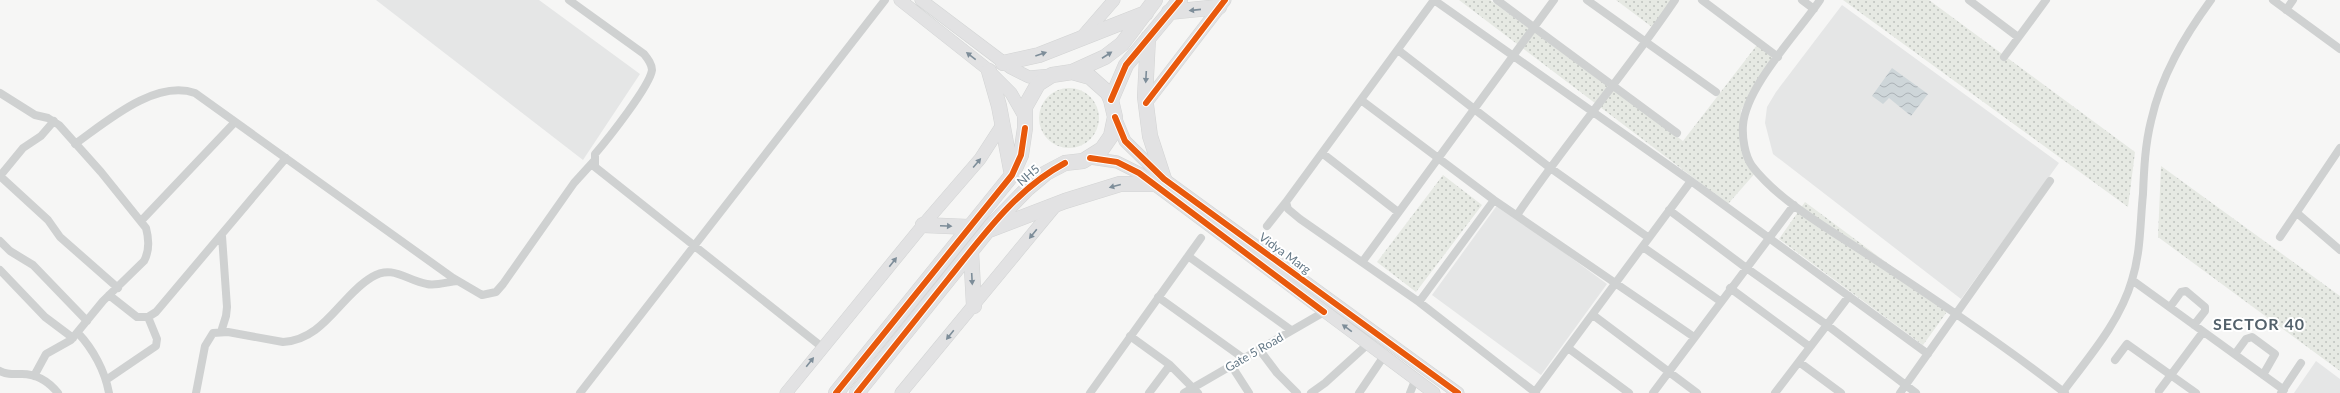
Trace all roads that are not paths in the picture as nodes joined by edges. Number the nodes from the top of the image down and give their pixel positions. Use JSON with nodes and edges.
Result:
{"nodes":[{"id":1,"x":569,"y":0,"type":"edge"},
{"id":2,"x":885,"y":0,"type":"edge"},
{"id":3,"x":900,"y":0,"type":"edge"},
{"id":4,"x":921,"y":0,"type":"edge"},
{"id":5,"x":1114,"y":0,"type":"edge"},
{"id":6,"x":1180,"y":0,"type":"edge"},
{"id":7,"x":1434,"y":0,"type":"edge"},
{"id":8,"x":1497,"y":0,"type":"edge"},
{"id":9,"x":1554,"y":0,"type":"edge"},
{"id":10,"x":1587,"y":0,"type":"edge"},
{"id":11,"x":1675,"y":0,"type":"edge"},
{"id":12,"x":1702,"y":0,"type":"edge"},
{"id":13,"x":1802,"y":0,"type":"edge"},
{"id":14,"x":1820,"y":0,"type":"edge"},
{"id":15,"x":1970,"y":0,"type":"edge"},
{"id":16,"x":2046,"y":0,"type":"edge"},
{"id":17,"x":2210,"y":0,"type":"edge"},
{"id":18,"x":2273,"y":0,"type":"edge"},
{"id":19,"x":2293,"y":0,"type":"edge"},
{"id":20,"x":1222,"y":3,"type":"edge"},
{"id":21,"x":1152,"y":4,"type":"edge"},
{"id":22,"x":1814,"y":9,"type":"junction"},
{"id":23,"x":2286,"y":10,"type":"junction"},
{"id":24,"x":1170,"y":12,"type":"junction"},
{"id":25,"x":1534,"y":27,"type":"junction"},
{"id":26,"x":2018,"y":37,"type":"junction"},
{"id":27,"x":1081,"y":38,"type":"junction"},
{"id":28,"x":1148,"y":38,"type":"junction"},
{"id":29,"x":1647,"y":42,"type":"junction"},
{"id":30,"x":1398,"y":50,"type":"junction"},
{"id":31,"x":2340,"y":50,"type":"edge"},
{"id":32,"x":1513,"y":56,"type":"junction"},
{"id":33,"x":1778,"y":57,"type":"junction"},
{"id":34,"x":2004,"y":57,"type":"dead end"},
{"id":35,"x":1003,"y":63,"type":"junction"},
{"id":36,"x":989,"y":71,"type":"junction"},
{"id":37,"x":1072,"y":72,"type":"junction"},
{"id":38,"x":1052,"y":75,"type":"junction"},
{"id":39,"x":1612,"y":85,"type":"junction"},
{"id":40,"x":1716,"y":92,"type":"dead end"},
{"id":41,"x":0,"y":93,"type":"edge"},
{"id":42,"x":1111,"y":100,"type":"junction"},
{"id":43,"x":1361,"y":100,"type":"junction"},
{"id":44,"x":1146,"y":103,"type":"junction"},
{"id":45,"x":1474,"y":109,"type":"junction"},
{"id":46,"x":1592,"y":111,"type":"junction"},
{"id":47,"x":1115,"y":116,"type":"junction"},
{"id":48,"x":54,"y":121,"type":"junction"},
{"id":49,"x":235,"y":122,"type":"junction"},
{"id":50,"x":1024,"y":122,"type":"junction"},
{"id":51,"x":1002,"y":125,"type":"junction"},
{"id":52,"x":1678,"y":133,"type":"dead end"},
{"id":53,"x":75,"y":144,"type":"junction"},
{"id":54,"x":2340,"y":148,"type":"edge"},
{"id":55,"x":1322,"y":154,"type":"junction"},
{"id":56,"x":1438,"y":156,"type":"junction"},
{"id":57,"x":286,"y":158,"type":"junction"},
{"id":58,"x":1090,"y":158,"type":"junction"},
{"id":59,"x":2332,"y":158,"type":"junction"},
{"id":60,"x":594,"y":161,"type":"junction"},
{"id":61,"x":2340,"y":163,"type":"edge"},
{"id":62,"x":1549,"y":167,"type":"junction"},
{"id":63,"x":1012,"y":175,"type":"junction"},
{"id":64,"x":0,"y":176,"type":"edge"},
{"id":65,"x":1691,"y":181,"type":"junction"},
{"id":66,"x":2050,"y":181,"type":"dead end"},
{"id":67,"x":1159,"y":182,"type":"junction"},
{"id":68,"x":1494,"y":200,"type":"junction"},
{"id":69,"x":1286,"y":202,"type":"junction"},
{"id":70,"x":1057,"y":204,"type":"junction"},
{"id":71,"x":1794,"y":205,"type":"junction"},
{"id":72,"x":1670,"y":210,"type":"junction"},
{"id":73,"x":1398,"y":212,"type":"junction"},
{"id":74,"x":2297,"y":213,"type":"junction"},
{"id":75,"x":1517,"y":215,"type":"junction"},
{"id":76,"x":141,"y":221,"type":"junction"},
{"id":77,"x":923,"y":224,"type":"junction"},
{"id":78,"x":1267,"y":226,"type":"dead end"},
{"id":79,"x":969,"y":227,"type":"junction"},
{"id":80,"x":987,"y":231,"type":"junction"},
{"id":81,"x":222,"y":236,"type":"junction"},
{"id":82,"x":1768,"y":237,"type":"junction"},
{"id":83,"x":2280,"y":237,"type":"dead end"},
{"id":84,"x":1201,"y":238,"type":"dead end"},
{"id":85,"x":1648,"y":238,"type":"junction"},
{"id":86,"x":0,"y":241,"type":"edge"},
{"id":87,"x":695,"y":244,"type":"junction"},
{"id":88,"x":1643,"y":247,"type":"junction"},
{"id":89,"x":2340,"y":250,"type":"edge"},
{"id":90,"x":971,"y":251,"type":"junction"},
{"id":91,"x":1188,"y":256,"type":"junction"},
{"id":92,"x":1363,"y":261,"type":"junction"},
{"id":93,"x":1745,"y":268,"type":"junction"},
{"id":94,"x":0,"y":270,"type":"edge"},
{"id":95,"x":2132,"y":280,"type":"junction"},
{"id":96,"x":457,"y":281,"type":"junction"},
{"id":97,"x":1615,"y":285,"type":"junction"},
{"id":98,"x":118,"y":288,"type":"junction"},
{"id":99,"x":1730,"y":288,"type":"junction"},
{"id":100,"x":109,"y":295,"type":"junction"},
{"id":101,"x":1849,"y":296,"type":"junction"},
{"id":102,"x":1158,"y":298,"type":"junction"},
{"id":103,"x":1720,"y":301,"type":"junction"},
{"id":104,"x":1420,"y":302,"type":"junction"},
{"id":105,"x":974,"y":306,"type":"junction"},
{"id":106,"x":2170,"y":307,"type":"junction"},
{"id":107,"x":1324,"y":312,"type":"junction"},
{"id":108,"x":1956,"y":314,"type":"junction"},
{"id":109,"x":1593,"y":315,"type":"junction"},
{"id":110,"x":148,"y":317,"type":"junction"},
{"id":111,"x":87,"y":321,"type":"junction"},
{"id":112,"x":1827,"y":325,"type":"junction"},
{"id":113,"x":2194,"y":325,"type":"junction"},
{"id":114,"x":1291,"y":330,"type":"junction"},
{"id":115,"x":220,"y":332,"type":"junction"},
{"id":116,"x":2203,"y":332,"type":"junction"},
{"id":117,"x":76,"y":336,"type":"junction"},
{"id":118,"x":1130,"y":336,"type":"junction"},
{"id":119,"x":1694,"y":337,"type":"junction"},
{"id":120,"x":1368,"y":344,"type":"junction"},
{"id":121,"x":822,"y":347,"type":"junction"},
{"id":122,"x":1810,"y":347,"type":"junction"},
{"id":123,"x":1568,"y":348,"type":"junction"},
{"id":124,"x":1259,"y":349,"type":"junction"},
{"id":125,"x":1928,"y":354,"type":"junction"},
{"id":126,"x":2235,"y":354,"type":"junction"},
{"id":127,"x":1384,"y":356,"type":"junction"},
{"id":128,"x":1243,"y":358,"type":"junction"},
{"id":129,"x":2115,"y":360,"type":"dead end"},
{"id":130,"x":1798,"y":362,"type":"junction"},
{"id":131,"x":2301,"y":363,"type":"dead end"},
{"id":132,"x":1170,"y":365,"type":"junction"},
{"id":133,"x":1231,"y":365,"type":"junction"},
{"id":134,"x":0,"y":371,"type":"edge"},
{"id":135,"x":1667,"y":372,"type":"junction"},
{"id":136,"x":2171,"y":375,"type":"junction"},
{"id":137,"x":2263,"y":375,"type":"junction"},
{"id":138,"x":34,"y":376,"type":"junction"},
{"id":139,"x":1416,"y":378,"type":"junction"},
{"id":140,"x":106,"y":380,"type":"junction"},
{"id":141,"x":1906,"y":385,"type":"junction"},
{"id":142,"x":1196,"y":390,"type":"edge"},
{"id":143,"x":2159,"y":391,"type":"dead end"},
{"id":144,"x":2282,"y":391,"type":"edge"},
{"id":145,"x":2064,"y":392,"type":"edge"},
{"id":146,"x":58,"y":393,"type":"edge"},
{"id":147,"x":109,"y":393,"type":"edge"},
{"id":148,"x":196,"y":393,"type":"edge"},
{"id":149,"x":580,"y":393,"type":"edge"},
{"id":150,"x":786,"y":393,"type":"edge"},
{"id":151,"x":836,"y":393,"type":"edge"},
{"id":152,"x":857,"y":393,"type":"edge"},
{"id":153,"x":901,"y":393,"type":"edge"},
{"id":154,"x":1090,"y":393,"type":"edge"},
{"id":155,"x":1149,"y":393,"type":"edge"},
{"id":156,"x":1184,"y":393,"type":"edge"},
{"id":157,"x":1249,"y":393,"type":"edge"},
{"id":158,"x":1297,"y":393,"type":"edge"},
{"id":159,"x":1311,"y":393,"type":"edge"},
{"id":160,"x":1359,"y":393,"type":"edge"},
{"id":161,"x":1410,"y":393,"type":"edge"},
{"id":162,"x":1434,"y":393,"type":"edge"},
{"id":163,"x":1458,"y":393,"type":"edge"},
{"id":164,"x":1535,"y":393,"type":"edge"},
{"id":165,"x":1629,"y":393,"type":"edge"},
{"id":166,"x":1653,"y":393,"type":"edge"},
{"id":167,"x":1697,"y":393,"type":"edge"},
{"id":168,"x":1775,"y":393,"type":"edge"},
{"id":169,"x":1841,"y":393,"type":"edge"},
{"id":170,"x":1900,"y":393,"type":"edge"},
{"id":171,"x":1916,"y":393,"type":"edge"},
{"id":172,"x":2196,"y":393,"type":"edge"}],
"edges":[{"from":1,"to":60,"type":"street"},
{"from":2,"to":87,"type":"street"},
{"from":36,"to":3,"type":"main road","one_way":true},
{"from":4,"to":35,"type":"main road"},
{"from":5,"to":27,"type":"main road"},
{"from":6,"to":24,"type":"highway"},
{"from":7,"to":30,"type":"street"},
{"from":7,"to":32,"type":"street"},
{"from":8,"to":25,"type":"street"},
{"from":9,"to":25,"type":"street"},
{"from":10,"to":29,"type":"street"},
{"from":11,"to":29,"type":"street"},
{"from":12,"to":33,"type":"street"},
{"from":13,"to":22,"type":"street"},
{"from":14,"to":22,"type":"street"},
{"from":15,"to":26,"type":"street"},
{"from":16,"to":26,"type":"street"},
{"from":17,"to":95,"type":"street"},
{"from":18,"to":23,"type":"street"},
{"from":19,"to":23,"type":"street"},
{"from":20,"to":24,"type":"highway","one_way":true},
{"from":20,"to":44,"type":"main road"},
{"from":21,"to":27,"type":"highway"},
{"from":37,"to":21,"type":"highway","number":"NH5","one_way":true},
{"from":22,"to":33,"type":"street"},
{"from":23,"to":31,"type":"street"},
{"from":24,"to":28,"type":"highway"},
{"from":25,"to":32,"type":"street"},
{"from":25,"to":39,"type":"street"},
{"from":26,"to":34,"type":"street"},
{"from":35,"to":27,"type":"highway","one_way":true},
{"from":28,"to":42,"type":"highway"},
{"from":28,"to":44,"type":"highway","one_way":true},
{"from":29,"to":39,"type":"street"},
{"from":29,"to":40,"type":"street"},
{"from":30,"to":43,"type":"street"},
{"from":30,"to":45,"type":"street"},
{"from":32,"to":45,"type":"street"},
{"from":32,"to":46,"type":"street"},
{"from":33,"to":71,"type":"street"},
{"from":35,"to":38,"type":"main road"},
{"from":36,"to":50,"type":"main road"},
{"from":36,"to":51,"type":"highway"},
{"from":37,"to":38,"type":"highway","number":"NH5"},
{"from":37,"to":42,"type":"highway","number":"NH5"},
{"from":38,"to":50,"type":"highway","number":"NH5"},
{"from":39,"to":46,"type":"street"},
{"from":39,"to":52,"type":"street"},
{"from":41,"to":48,"type":"street"},
{"from":42,"to":47,"type":"highway","number":"NH5"},
{"from":43,"to":55,"type":"street"},
{"from":43,"to":56,"type":"street"},
{"from":44,"to":67,"type":"highway"},
{"from":45,"to":56,"type":"street"},
{"from":45,"to":62,"type":"street"},
{"from":46,"to":62,"type":"street"},
{"from":46,"to":65,"type":"street"},
{"from":47,"to":58,"type":"highway","number":"NH5"},
{"from":47,"to":67,"type":"main road","name":"Vidya Marg"},
{"from":48,"to":53,"type":"street"},
{"from":48,"to":64,"type":"street"},
{"from":49,"to":53,"type":"street"},
{"from":49,"to":57,"type":"street"},
{"from":49,"to":76,"type":"street"},
{"from":50,"to":63,"type":"highway","number":"NH5"},
{"from":51,"to":63,"type":"highway"},
{"from":77,"to":51,"type":"main road","one_way":true},
{"from":53,"to":76,"type":"street"},
{"from":54,"to":59,"type":"street"},
{"from":55,"to":69,"type":"street"},
{"from":55,"to":73,"type":"street"},
{"from":56,"to":68,"type":"street"},
{"from":56,"to":73,"type":"street"},
{"from":57,"to":81,"type":"street"},
{"from":57,"to":96,"type":"street"},
{"from":58,"to":67,"type":"main road","name":"Vidya Marg"},
{"from":58,"to":80,"type":"highway","name":"NH5","number":"NH5"},
{"from":59,"to":61,"type":"street"},
{"from":59,"to":74,"type":"street"},
{"from":60,"to":87,"type":"street"},
{"from":60,"to":96,"type":"street"},
{"from":62,"to":75,"type":"street"},
{"from":62,"to":85,"type":"street"},
{"from":63,"to":79,"type":"highway","number":"NH5"},
{"from":64,"to":98,"type":"street"},
{"from":65,"to":72,"type":"street"},
{"from":65,"to":82,"type":"street"},
{"from":66,"to":108,"type":"street"},
{"from":67,"to":70,"type":"highway","one_way":true},
{"from":67,"to":107,"type":"main road","name":"Vidya Marg"},
{"from":67,"to":163,"type":"main road","name":"Vidya Marg"},
{"from":68,"to":75,"type":"street"},
{"from":68,"to":104,"type":"street"},
{"from":69,"to":78,"type":"street"},
{"from":69,"to":92,"type":"street"},
{"from":70,"to":80,"type":"highway"},
{"from":70,"to":105,"type":"main road","one_way":true},
{"from":71,"to":82,"type":"street"},
{"from":71,"to":108,"type":"street"},
{"from":72,"to":85,"type":"street"},
{"from":72,"to":93,"type":"street"},
{"from":73,"to":92,"type":"street"},
{"from":74,"to":83,"type":"street"},
{"from":74,"to":89,"type":"street"},
{"from":75,"to":97,"type":"street"},
{"from":76,"to":98,"type":"street"},
{"from":77,"to":79,"type":"highway","one_way":true},
{"from":121,"to":77,"type":"main road","one_way":true},
{"from":79,"to":151,"type":"highway","number":"NH5"},
{"from":80,"to":90,"type":"highway","name":"NH5","number":"NH5"},
{"from":81,"to":110,"type":"street"},
{"from":81,"to":115,"type":"street"},
{"from":82,"to":93,"type":"street"},
{"from":82,"to":101,"type":"street"},
{"from":84,"to":91,"type":"street"},
{"from":85,"to":88,"type":"street"},
{"from":86,"to":111,"type":"street"},
{"from":87,"to":121,"type":"street"},
{"from":87,"to":149,"type":"street"},
{"from":88,"to":97,"type":"street"},
{"from":88,"to":103,"type":"street"},
{"from":90,"to":105,"type":"highway","one_way":true},
{"from":90,"to":152,"type":"highway","name":"NH5","number":"NH5"},
{"from":91,"to":102,"type":"street"},
{"from":91,"to":114,"type":"street"},
{"from":92,"to":104,"type":"street"},
{"from":93,"to":99,"type":"street"},
{"from":93,"to":112,"type":"street"},
{"from":94,"to":117,"type":"street"},
{"from":95,"to":106,"type":"street"},
{"from":95,"to":145,"type":"street"},
{"from":96,"to":115,"type":"street"},
{"from":97,"to":109,"type":"street"},
{"from":97,"to":119,"type":"street"},
{"from":98,"to":100,"type":"street"},
{"from":99,"to":103,"type":"street"},
{"from":99,"to":122,"type":"street"},
{"from":100,"to":110,"type":"street"},
{"from":100,"to":111,"type":"street"},
{"from":101,"to":112,"type":"street"},
{"from":101,"to":125,"type":"street"},
{"from":102,"to":118,"type":"street"},
{"from":102,"to":128,"type":"street"},
{"from":103,"to":119,"type":"street"},
{"from":104,"to":164,"type":"street"},
{"from":105,"to":153,"type":"main road","one_way":true},
{"from":106,"to":113,"type":"street"},
{"from":106,"to":113,"type":"street"},
{"from":107,"to":114,"type":"street","name":"Gate 5 Road"},
{"from":120,"to":107,"type":"main road","name":"Vidya Marg","one_way":true},
{"from":108,"to":125,"type":"street"},
{"from":108,"to":145,"type":"street"},
{"from":109,"to":123,"type":"street"},
{"from":109,"to":135,"type":"street"},
{"from":110,"to":140,"type":"street"},
{"from":111,"to":117,"type":"street"},
{"from":112,"to":122,"type":"street"},
{"from":112,"to":141,"type":"street"},
{"from":113,"to":116,"type":"street"},
{"from":114,"to":124,"type":"street","name":"Gate 5 Road"},
{"from":115,"to":148,"type":"street"},
{"from":116,"to":126,"type":"street"},
{"from":116,"to":136,"type":"street"},
{"from":117,"to":138,"type":"street"},
{"from":117,"to":140,"type":"street"},
{"from":118,"to":132,"type":"street"},
{"from":118,"to":154,"type":"street"},
{"from":119,"to":135,"type":"street"},
{"from":120,"to":127,"type":"main road","name":"Vidya Marg"},
{"from":120,"to":159,"type":"street"},
{"from":150,"to":121,"type":"main road","one_way":true},
{"from":122,"to":130,"type":"street"},
{"from":123,"to":164,"type":"street"},
{"from":123,"to":165,"type":"street"},
{"from":124,"to":128,"type":"street","name":"Gate 5 Road"},
{"from":124,"to":158,"type":"street"},
{"from":125,"to":141,"type":"street"},
{"from":126,"to":137,"type":"street"},
{"from":126,"to":137,"type":"street"},
{"from":127,"to":139,"type":"main road","name":"Vidya Marg"},
{"from":127,"to":160,"type":"street"},
{"from":128,"to":133,"type":"street","name":"Gate 5 Road"},
{"from":129,"to":136,"type":"street"},
{"from":130,"to":168,"type":"street"},
{"from":130,"to":169,"type":"street"},
{"from":131,"to":144,"type":"street"},
{"from":132,"to":142,"type":"street"},
{"from":132,"to":155,"type":"street"},
{"from":133,"to":142,"type":"street","name":"Gate 5 Road"},
{"from":133,"to":157,"type":"street"},
{"from":134,"to":138,"type":"street"},
{"from":135,"to":166,"type":"street"},
{"from":135,"to":167,"type":"street"},
{"from":136,"to":143,"type":"street"},
{"from":136,"to":172,"type":"street"},
{"from":137,"to":144,"type":"street"},
{"from":138,"to":146,"type":"street"},
{"from":139,"to":161,"type":"street"},
{"from":139,"to":162,"type":"main road","name":"Vidya Marg"},
{"from":140,"to":147,"type":"street"},
{"from":141,"to":170,"type":"street"},
{"from":141,"to":171,"type":"street"},
{"from":142,"to":156,"type":"street","name":"Gate 5 Road"}]}
